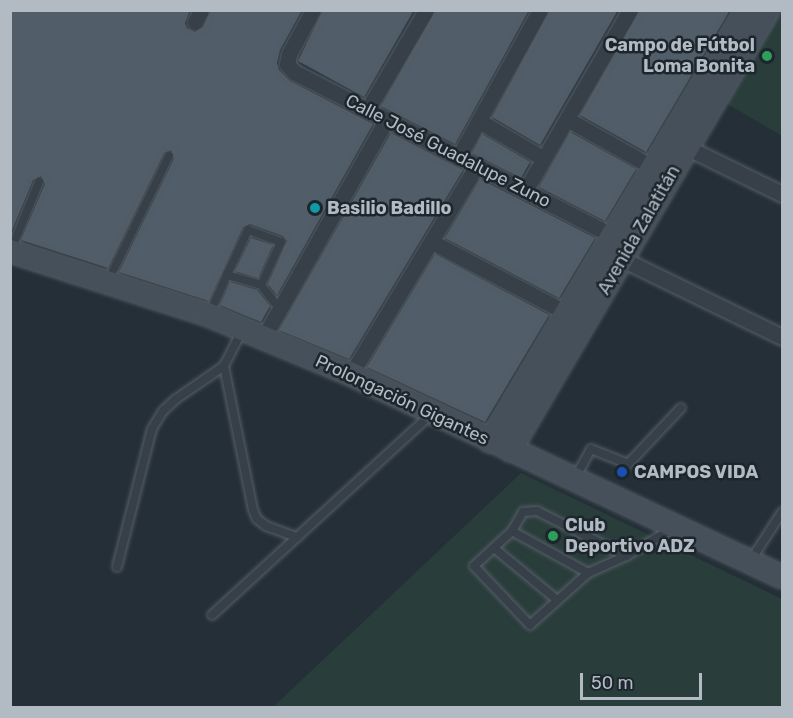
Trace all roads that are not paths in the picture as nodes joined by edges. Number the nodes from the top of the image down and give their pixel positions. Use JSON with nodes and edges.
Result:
{"nodes":[{"id":1,"x":313,"y":10,"type":"edge"},
{"id":2,"x":426,"y":10,"type":"edge"},
{"id":3,"x":540,"y":10,"type":"edge"},
{"id":4,"x":630,"y":10,"type":"edge"},
{"id":5,"x":768,"y":10,"type":"edge"},
{"id":6,"x":743,"y":11,"type":"edge"},
{"id":7,"x":368,"y":109,"type":"junction"},
{"id":8,"x":387,"y":119,"type":"junction"},
{"id":9,"x":567,"y":119,"type":"junction"},
{"id":10,"x":479,"y":121,"type":"junction"},
{"id":11,"x":678,"y":143,"type":"junction"},
{"id":12,"x":169,"y":156,"type":"dead end"},
{"id":13,"x":458,"y":158,"type":"junction"},
{"id":14,"x":544,"y":159,"type":"junction"},
{"id":15,"x":476,"y":167,"type":"junction"},
{"id":16,"x":652,"y":168,"type":"junction"},
{"id":17,"x":39,"y":182,"type":"dead end"},
{"id":18,"x":525,"y":190,"type":"junction"},
{"id":19,"x":783,"y":194,"type":"edge"},
{"id":20,"x":611,"y":236,"type":"junction"},
{"id":21,"x":432,"y":242,"type":"junction"},
{"id":22,"x":11,"y":251,"type":"edge"},
{"id":23,"x":622,"y":259,"type":"junction"},
{"id":24,"x":227,"y":275,"type":"junction"},
{"id":25,"x":107,"y":284,"type":"junction"},
{"id":26,"x":261,"y":285,"type":"junction"},
{"id":27,"x":280,"y":309,"type":"junction"},
{"id":28,"x":565,"y":312,"type":"junction"},
{"id":29,"x":209,"y":315,"type":"junction"},
{"id":30,"x":242,"y":328,"type":"junction"},
{"id":31,"x":264,"y":337,"type":"junction"},
{"id":32,"x":783,"y":337,"type":"edge"},
{"id":33,"x":224,"y":366,"type":"junction"},
{"id":34,"x":351,"y":374,"type":"junction"},
{"id":35,"x":681,"y":408,"type":"dead end"},
{"id":36,"x":432,"y":413,"type":"junction"},
{"id":37,"x":500,"y":445,"type":"junction"},
{"id":38,"x":574,"y":480,"type":"junction"},
{"id":39,"x":783,"y":512,"type":"edge"},
{"id":40,"x":675,"y":527,"type":"junction"},
{"id":41,"x":512,"y":531,"type":"junction"},
{"id":42,"x":297,"y":537,"type":"junction"},
{"id":43,"x":494,"y":548,"type":"junction"},
{"id":44,"x":626,"y":556,"type":"junction"},
{"id":45,"x":750,"y":562,"type":"junction"},
{"id":46,"x":117,"y":567,"type":"dead end"},
{"id":47,"x":588,"y":573,"type":"junction"},
{"id":48,"x":783,"y":577,"type":"edge"},
{"id":49,"x":558,"y":600,"type":"junction"},
{"id":50,"x":212,"y":615,"type":"dead end"}],
"edges":[{"from":1,"to":7,"type":"street","name":"Calle José Guadalupe Zuno"},
{"from":2,"to":7,"type":"street"},
{"from":3,"to":10,"type":"street"},
{"from":4,"to":9,"type":"street"},
{"from":5,"to":11,"type":"street","name":"Avenida Zalatitán"},
{"from":6,"to":11,"type":"street","name":"Avenida Zalatitán"},
{"from":7,"to":8,"type":"street","name":"Calle José Guadalupe Zuno"},
{"from":8,"to":13,"type":"street","name":"Calle José Guadalupe Zuno"},
{"from":8,"to":27,"type":"street"},
{"from":9,"to":14,"type":"street"},
{"from":9,"to":16,"type":"street"},
{"from":10,"to":13,"type":"street"},
{"from":10,"to":14,"type":"street"},
{"from":11,"to":16,"type":"street","name":"Avenida Zalatitán"},
{"from":11,"to":19,"type":"street"},
{"from":11,"to":23,"type":"street","name":"Avenida Zalatitán"},
{"from":12,"to":25,"type":"lane"},
{"from":13,"to":15,"type":"street","name":"Calle José Guadalupe Zuno"},
{"from":14,"to":18,"type":"street"},
{"from":15,"to":18,"type":"street","name":"Calle José Guadalupe Zuno"},
{"from":15,"to":21,"type":"street"},
{"from":16,"to":20,"type":"street","name":"Avenida Zalatitán"},
{"from":17,"to":22,"type":"lane"},
{"from":18,"to":20,"type":"street","name":"Calle José Guadalupe Zuno"},
{"from":20,"to":28,"type":"street","name":"Avenida Zalatitán"},
{"from":21,"to":28,"type":"street"},
{"from":21,"to":34,"type":"street"},
{"from":22,"to":25,"type":"street","name":"Prolongación Gigantes"},
{"from":23,"to":32,"type":"street"},
{"from":23,"to":37,"type":"street","name":"Avenida Zalatitán"},
{"from":24,"to":26,"type":"lane"},
{"from":24,"to":26,"type":"lane"},
{"from":24,"to":29,"type":"lane"},
{"from":25,"to":29,"type":"street","name":"Prolongación Gigantes"},
{"from":26,"to":27,"type":"lane"},
{"from":27,"to":31,"type":"street"},
{"from":28,"to":37,"type":"street","name":"Avenida Zalatitán"},
{"from":29,"to":30,"type":"street","name":"Prolongación Gigantes"},
{"from":30,"to":31,"type":"street","name":"Prolongación Gigantes"},
{"from":30,"to":33,"type":"lane"},
{"from":31,"to":34,"type":"street","name":"Prolongación Gigantes"},
{"from":33,"to":42,"type":"lane"},
{"from":33,"to":46,"type":"lane"},
{"from":34,"to":36,"type":"street","name":"Prolongación Gigantes"},
{"from":35,"to":38,"type":"lane"},
{"from":36,"to":37,"type":"street","name":"Prolongación Gigantes"},
{"from":36,"to":42,"type":"lane"},
{"from":37,"to":38,"type":"street","name":"Prolongación Gigantes"},
{"from":38,"to":40,"type":"street","name":"Prolongación Gigantes"},
{"from":39,"to":45,"type":"lane"},
{"from":40,"to":44,"type":"lane"},
{"from":40,"to":45,"type":"street","name":"Prolongación Gigantes"},
{"from":41,"to":43,"type":"lane"},
{"from":41,"to":44,"type":"lane"},
{"from":41,"to":47,"type":"lane"},
{"from":42,"to":50,"type":"lane"},
{"from":43,"to":49,"type":"lane"},
{"from":43,"to":49,"type":"lane"},
{"from":44,"to":47,"type":"lane"},
{"from":45,"to":48,"type":"street","name":"Prolongación Gigantes"},
{"from":47,"to":49,"type":"lane"}]}
